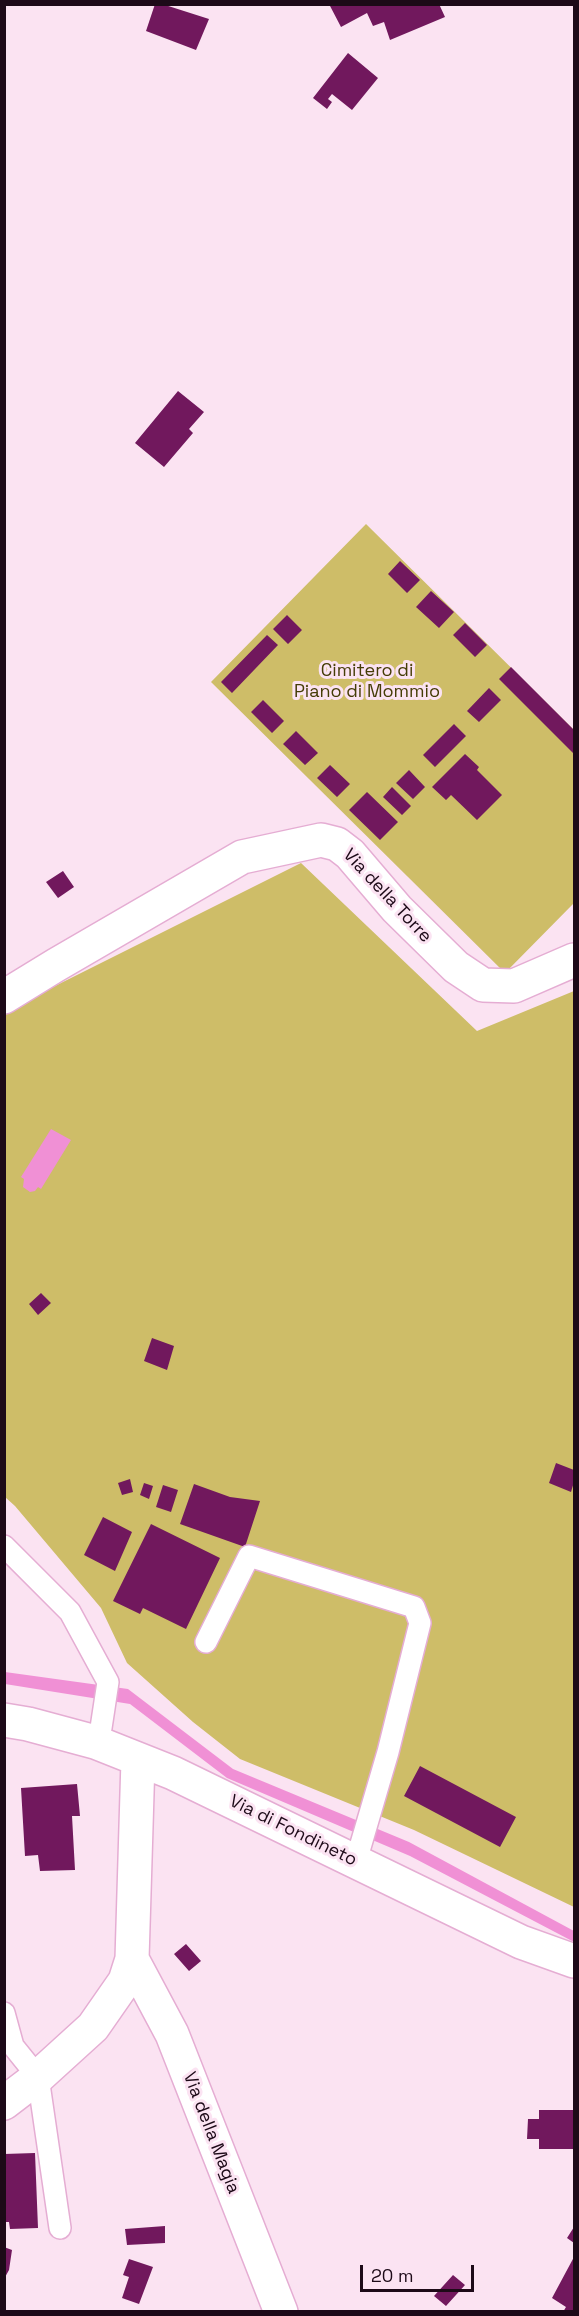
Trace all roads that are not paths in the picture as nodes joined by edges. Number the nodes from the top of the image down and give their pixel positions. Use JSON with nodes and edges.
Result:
{"nodes":[{"id":1,"x":574,"y":960,"type":"edge"},
{"id":2,"x":4,"y":997,"type":"edge"},
{"id":3,"x":4,"y":1546,"type":"edge"},
{"id":4,"x":206,"y":1642,"type":"dead end"},
{"id":5,"x":4,"y":1720,"type":"edge"},
{"id":6,"x":98,"y":1735,"type":"junction"},
{"id":7,"x":138,"y":1760,"type":"junction"},
{"id":8,"x":359,"y":1851,"type":"junction"},
{"id":9,"x":132,"y":1959,"type":"junction"},
{"id":10,"x":574,"y":1961,"type":"edge"},
{"id":11,"x":4,"y":2013,"type":"edge"},
{"id":12,"x":38,"y":2077,"type":"junction"},
{"id":13,"x":4,"y":2103,"type":"edge"},
{"id":14,"x":60,"y":2228,"type":"dead end"},
{"id":15,"x":281,"y":2312,"type":"edge"}],
"edges":[{"from":1,"to":2,"type":"street","name":"Via della Torre"},
{"from":3,"to":6,"type":"lane"},
{"from":4,"to":8,"type":"lane"},
{"from":5,"to":6,"type":"street","name":"Via di Fondineto"},
{"from":6,"to":7,"type":"street","name":"Via di Fondineto"},
{"from":7,"to":8,"type":"street","name":"Via di Fondineto"},
{"from":7,"to":9,"type":"street","name":"Via della Magia"},
{"from":8,"to":10,"type":"street","name":"Via di Fondineto"},
{"from":9,"to":12,"type":"street","name":"Via della Magia"},
{"from":9,"to":15,"type":"street","name":"Via della Magia"},
{"from":11,"to":12,"type":"lane"},
{"from":12,"to":13,"type":"street","name":"Via della Magia"},
{"from":12,"to":14,"type":"lane"}]}
